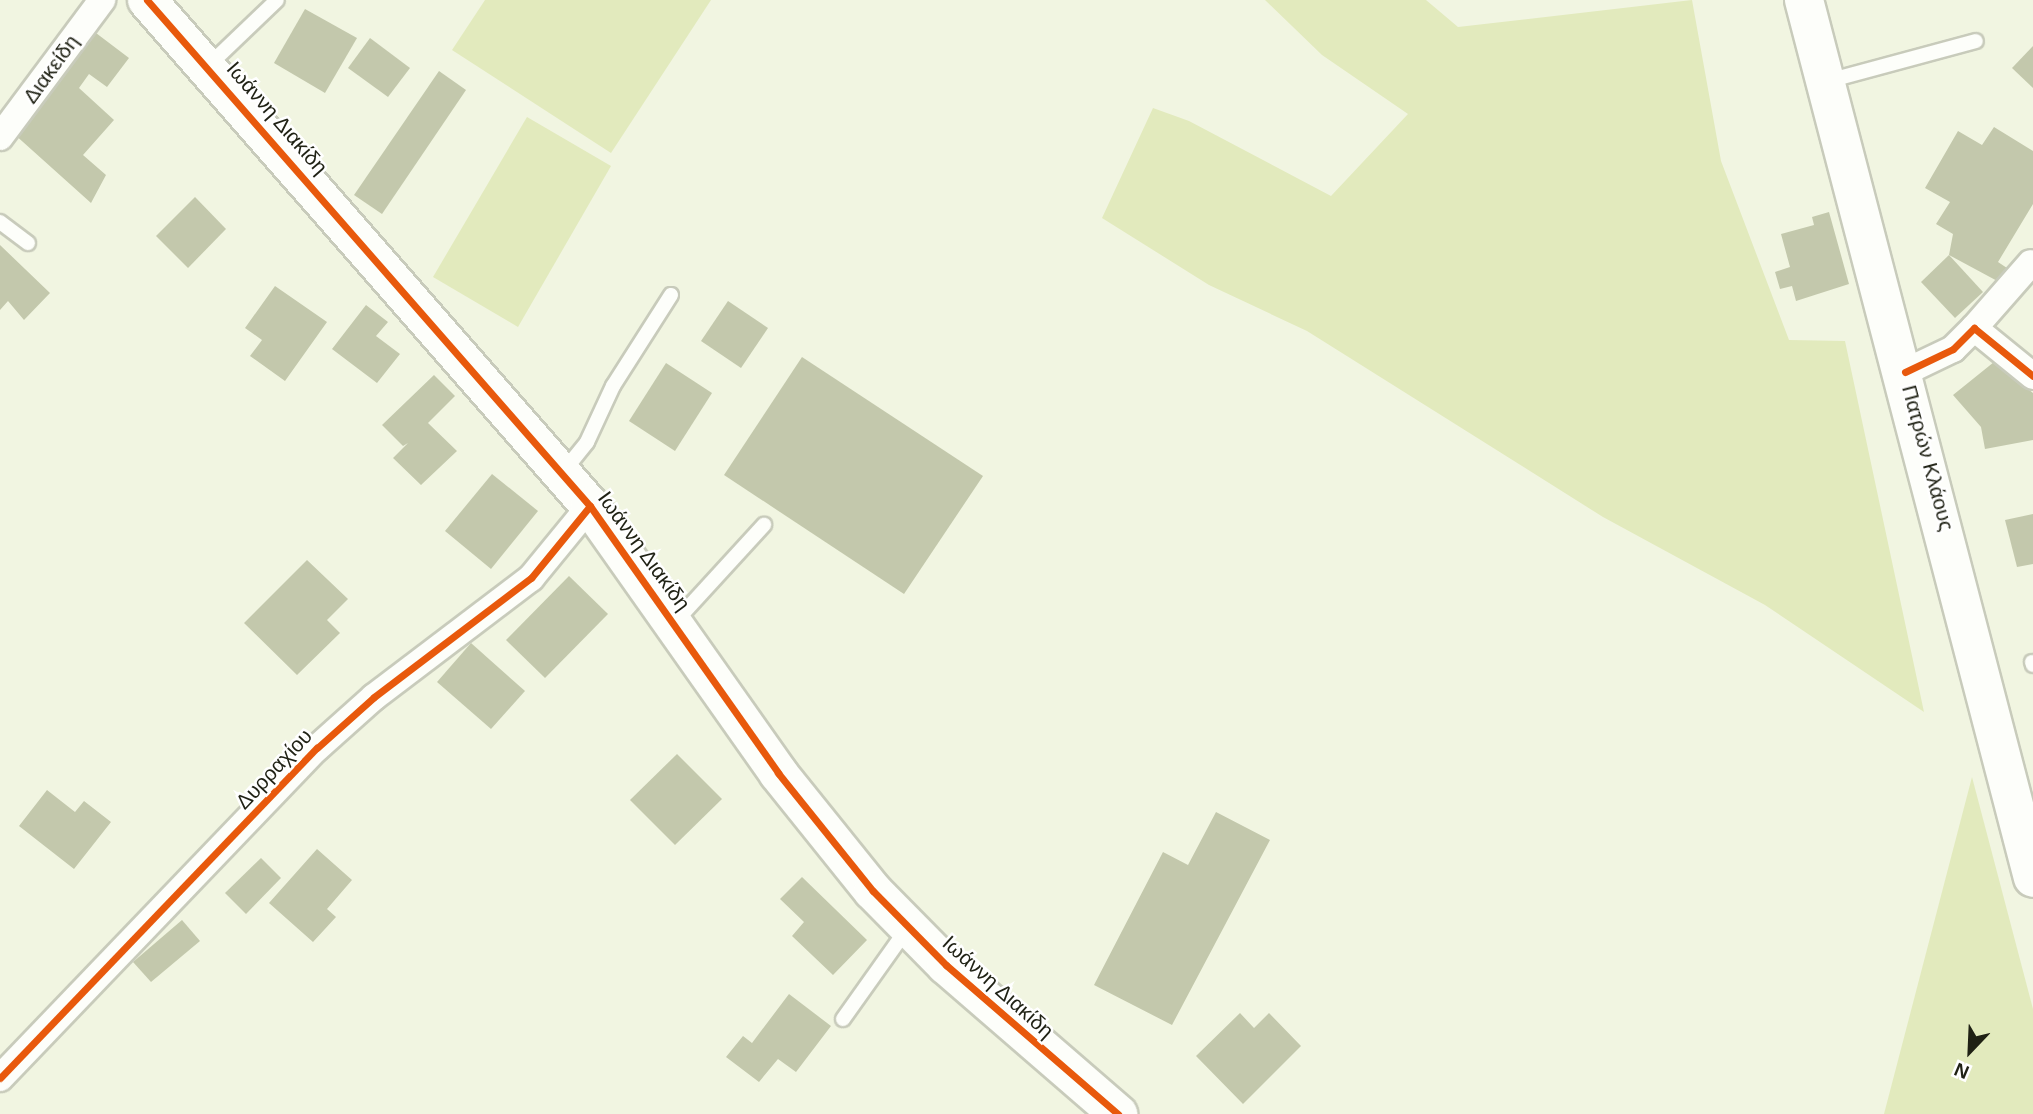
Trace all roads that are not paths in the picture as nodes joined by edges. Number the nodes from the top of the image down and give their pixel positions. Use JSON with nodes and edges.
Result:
{"nodes":[{"id":1,"x":102,"y":0,"type":"edge"},
{"id":2,"x":146,"y":0,"type":"edge"},
{"id":3,"x":277,"y":0,"type":"edge"},
{"id":4,"x":1804,"y":0,"type":"edge"},
{"id":5,"x":1976,"y":41,"type":"dead end"},
{"id":6,"x":208,"y":66,"type":"junction"},
{"id":7,"x":1828,"y":81,"type":"junction"},
{"id":8,"x":0,"y":137,"type":"edge"},
{"id":9,"x":0,"y":222,"type":"edge"},
{"id":10,"x":28,"y":243,"type":"dead end"},
{"id":11,"x":2031,"y":263,"type":"dead end"},
{"id":12,"x":671,"y":295,"type":"dead end"},
{"id":13,"x":1974,"y":328,"type":"junction"},
{"id":14,"x":1905,"y":372,"type":"junction"},
{"id":15,"x":2033,"y":376,"type":"edge"},
{"id":16,"x":563,"y":473,"type":"junction"},
{"id":17,"x":590,"y":506,"type":"junction"},
{"id":18,"x":764,"y":525,"type":"dead end"},
{"id":19,"x":675,"y":622,"type":"junction"},
{"id":20,"x":2031,"y":860,"type":"edge"},
{"id":21,"x":907,"y":928,"type":"junction"},
{"id":22,"x":843,"y":1018,"type":"dead end"},
{"id":23,"x":0,"y":1077,"type":"edge"},
{"id":24,"x":1118,"y":1114,"type":"edge"}],
"edges":[{"from":1,"to":8,"type":"street","name":"Διακείδη"},
{"from":2,"to":6,"type":"street","name":"Ιωάννη Διακίδη"},
{"from":3,"to":6,"type":"lane"},
{"from":4,"to":7,"type":"street","name":"Πατρών Κλάους"},
{"from":5,"to":7,"type":"lane"},
{"from":6,"to":16,"type":"street","name":"Ιωάννη Διακίδη"},
{"from":7,"to":14,"type":"street","name":"Πατρών Κλάους"},
{"from":9,"to":10,"type":"lane"},
{"from":11,"to":13,"type":"street"},
{"from":12,"to":16,"type":"lane"},
{"from":13,"to":14,"type":"street"},
{"from":13,"to":15,"type":"street"},
{"from":14,"to":20,"type":"street","name":"Πατρών Κλάους"},
{"from":16,"to":17,"type":"street","name":"Ιωάννη Διακίδη"},
{"from":17,"to":19,"type":"street","name":"Ιωάννη Διακίδη"},
{"from":17,"to":23,"type":"street","name":"Δυρραχίου"},
{"from":18,"to":19,"type":"lane"},
{"from":19,"to":21,"type":"street","name":"Ιωάννη Διακίδη"},
{"from":21,"to":22,"type":"lane"},
{"from":21,"to":24,"type":"street","name":"Ιωάννη Διακίδη"}]}
